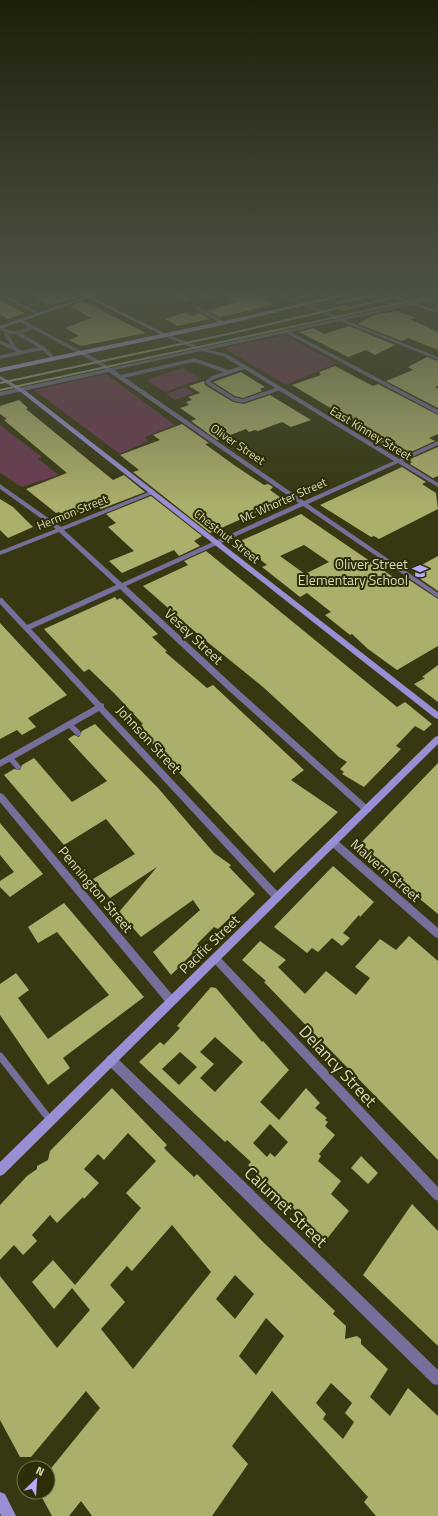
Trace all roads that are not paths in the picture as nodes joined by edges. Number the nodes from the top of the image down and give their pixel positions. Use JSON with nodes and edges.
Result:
{"nodes":[{"id":1,"x":31,"y":364,"type":"edge"},
{"id":2,"x":100,"y":364,"type":"edge"},
{"id":3,"x":139,"y":364,"type":"edge"},
{"id":4,"x":178,"y":364,"type":"edge"},
{"id":5,"x":208,"y":364,"type":"edge"},
{"id":6,"x":239,"y":364,"type":"edge"},
{"id":7,"x":346,"y":364,"type":"edge"},
{"id":8,"x":244,"y":367,"type":"junction"},
{"id":9,"x":0,"y":370,"type":"edge"},
{"id":10,"x":110,"y":370,"type":"junction"},
{"id":11,"x":230,"y":372,"type":"junction"},
{"id":12,"x":0,"y":377,"type":"edge"},
{"id":13,"x":120,"y":377,"type":"junction"},
{"id":14,"x":278,"y":389,"type":"junction"},
{"id":15,"x":18,"y":390,"type":"junction"},
{"id":16,"x":0,"y":394,"type":"edge"},
{"id":17,"x":438,"y":412,"type":"edge"},
{"id":18,"x":438,"y":443,"type":"edge"},
{"id":19,"x":398,"y":461,"type":"junction"},
{"id":20,"x":438,"y":485,"type":"edge"},
{"id":21,"x":0,"y":486,"type":"edge"},
{"id":22,"x":153,"y":492,"type":"junction"},
{"id":23,"x":304,"y":502,"type":"junction"},
{"id":24,"x":60,"y":529,"type":"junction"},
{"id":25,"x":217,"y":542,"type":"junction"},
{"id":26,"x":0,"y":553,"type":"edge"},
{"id":27,"x":120,"y":586,"type":"junction"},
{"id":28,"x":438,"y":596,"type":"edge"},
{"id":29,"x":0,"y":600,"type":"edge"},
{"id":30,"x":27,"y":628,"type":"junction"},
{"id":31,"x":101,"y":706,"type":"junction"},
{"id":32,"x":438,"y":716,"type":"edge"},
{"id":33,"x":69,"y":724,"type":"junction"},
{"id":34,"x":78,"y":733,"type":"dead end"},
{"id":35,"x":438,"y":739,"type":"edge"},
{"id":36,"x":10,"y":758,"type":"junction"},
{"id":37,"x":0,"y":764,"type":"edge"},
{"id":38,"x":18,"y":767,"type":"dead end"},
{"id":39,"x":0,"y":796,"type":"edge"},
{"id":40,"x":367,"y":810,"type":"junction"},
{"id":41,"x":334,"y":843,"type":"junction"},
{"id":42,"x":277,"y":897,"type":"junction"},
{"id":43,"x":438,"y":934,"type":"edge"},
{"id":44,"x":215,"y":958,"type":"junction"},
{"id":45,"x":171,"y":1001,"type":"junction"},
{"id":46,"x":0,"y":1056,"type":"edge"},
{"id":47,"x":110,"y":1060,"type":"junction"},
{"id":48,"x":50,"y":1120,"type":"junction"},
{"id":49,"x":0,"y":1170,"type":"edge"},
{"id":50,"x":438,"y":1195,"type":"edge"},
{"id":51,"x":438,"y":1379,"type":"edge"},
{"id":52,"x":0,"y":1499,"type":"edge"},
{"id":53,"x":9,"y":1516,"type":"edge"}],
"edges":[{"from":1,"to":9,"type":"main road"},
{"from":2,"to":10,"type":"street","name":"Oliver Street"},
{"from":3,"to":10,"type":"street"},
{"from":4,"to":13,"type":"lane"},
{"from":5,"to":11,"type":"lane"},
{"from":6,"to":8,"type":"street","name":"East Kinney Street"},
{"from":7,"to":17,"type":"street"},
{"from":8,"to":11,"type":"lane"},
{"from":8,"to":14,"type":"street","name":"East Kinney Street"},
{"from":10,"to":13,"type":"street","name":"Oliver Street"},
{"from":10,"to":15,"type":"street"},
{"from":11,"to":14,"type":"lane"},
{"from":12,"to":15,"type":"street","name":"Chestnut Street"},
{"from":13,"to":23,"type":"street","name":"Oliver Street"},
{"from":14,"to":19,"type":"street","name":"East Kinney Street"},
{"from":15,"to":16,"type":"street"},
{"from":15,"to":22,"type":"street","name":"Chestnut Street"},
{"from":18,"to":19,"type":"street","name":"Mc Whorter Street"},
{"from":19,"to":20,"type":"street","name":"East Kinney Street"},
{"from":19,"to":23,"type":"street","name":"Mc Whorter Street"},
{"from":21,"to":24,"type":"street","name":"Vesey Street"},
{"from":22,"to":24,"type":"street","name":"Hermon Street"},
{"from":22,"to":25,"type":"street","name":"Chestnut Street"},
{"from":23,"to":25,"type":"street","name":"Mc Whorter Street"},
{"from":23,"to":28,"type":"street","name":"Oliver Street"},
{"from":24,"to":26,"type":"street","name":"Hermon Street"},
{"from":24,"to":27,"type":"street","name":"Vesey Street"},
{"from":25,"to":27,"type":"street","name":"Mc Whorter Street"},
{"from":25,"to":32,"type":"street","name":"Chestnut Street"},
{"from":27,"to":30,"type":"street","name":"Mc Whorter Street"},
{"from":27,"to":40,"type":"street","name":"Vesey Street"},
{"from":29,"to":30,"type":"street","name":"Johnson Street"},
{"from":30,"to":31,"type":"street","name":"Johnson Street"},
{"from":31,"to":33,"type":"street"},
{"from":31,"to":42,"type":"street","name":"Johnson Street"},
{"from":33,"to":34,"type":"lane"},
{"from":33,"to":36,"type":"street"},
{"from":35,"to":40,"type":"street","name":"Pacific Street"},
{"from":36,"to":37,"type":"street"},
{"from":36,"to":38,"type":"lane"},
{"from":39,"to":45,"type":"street","name":"Pennington Street"},
{"from":40,"to":41,"type":"street","name":"Pacific Street"},
{"from":41,"to":42,"type":"street","name":"Pacific Street"},
{"from":41,"to":43,"type":"street","name":"Malvern Street"},
{"from":42,"to":44,"type":"street","name":"Pacific Street"},
{"from":44,"to":45,"type":"street","name":"Pacific Street"},
{"from":44,"to":50,"type":"street","name":"Delancy Street"},
{"from":45,"to":47,"type":"street","name":"Pacific Street"},
{"from":46,"to":48,"type":"lane"},
{"from":47,"to":48,"type":"street","name":"Pacific Street"},
{"from":47,"to":51,"type":"street","name":"Calumet Street"},
{"from":48,"to":49,"type":"street","name":"Pacific Street"},
{"from":52,"to":53,"type":"street"}]}
